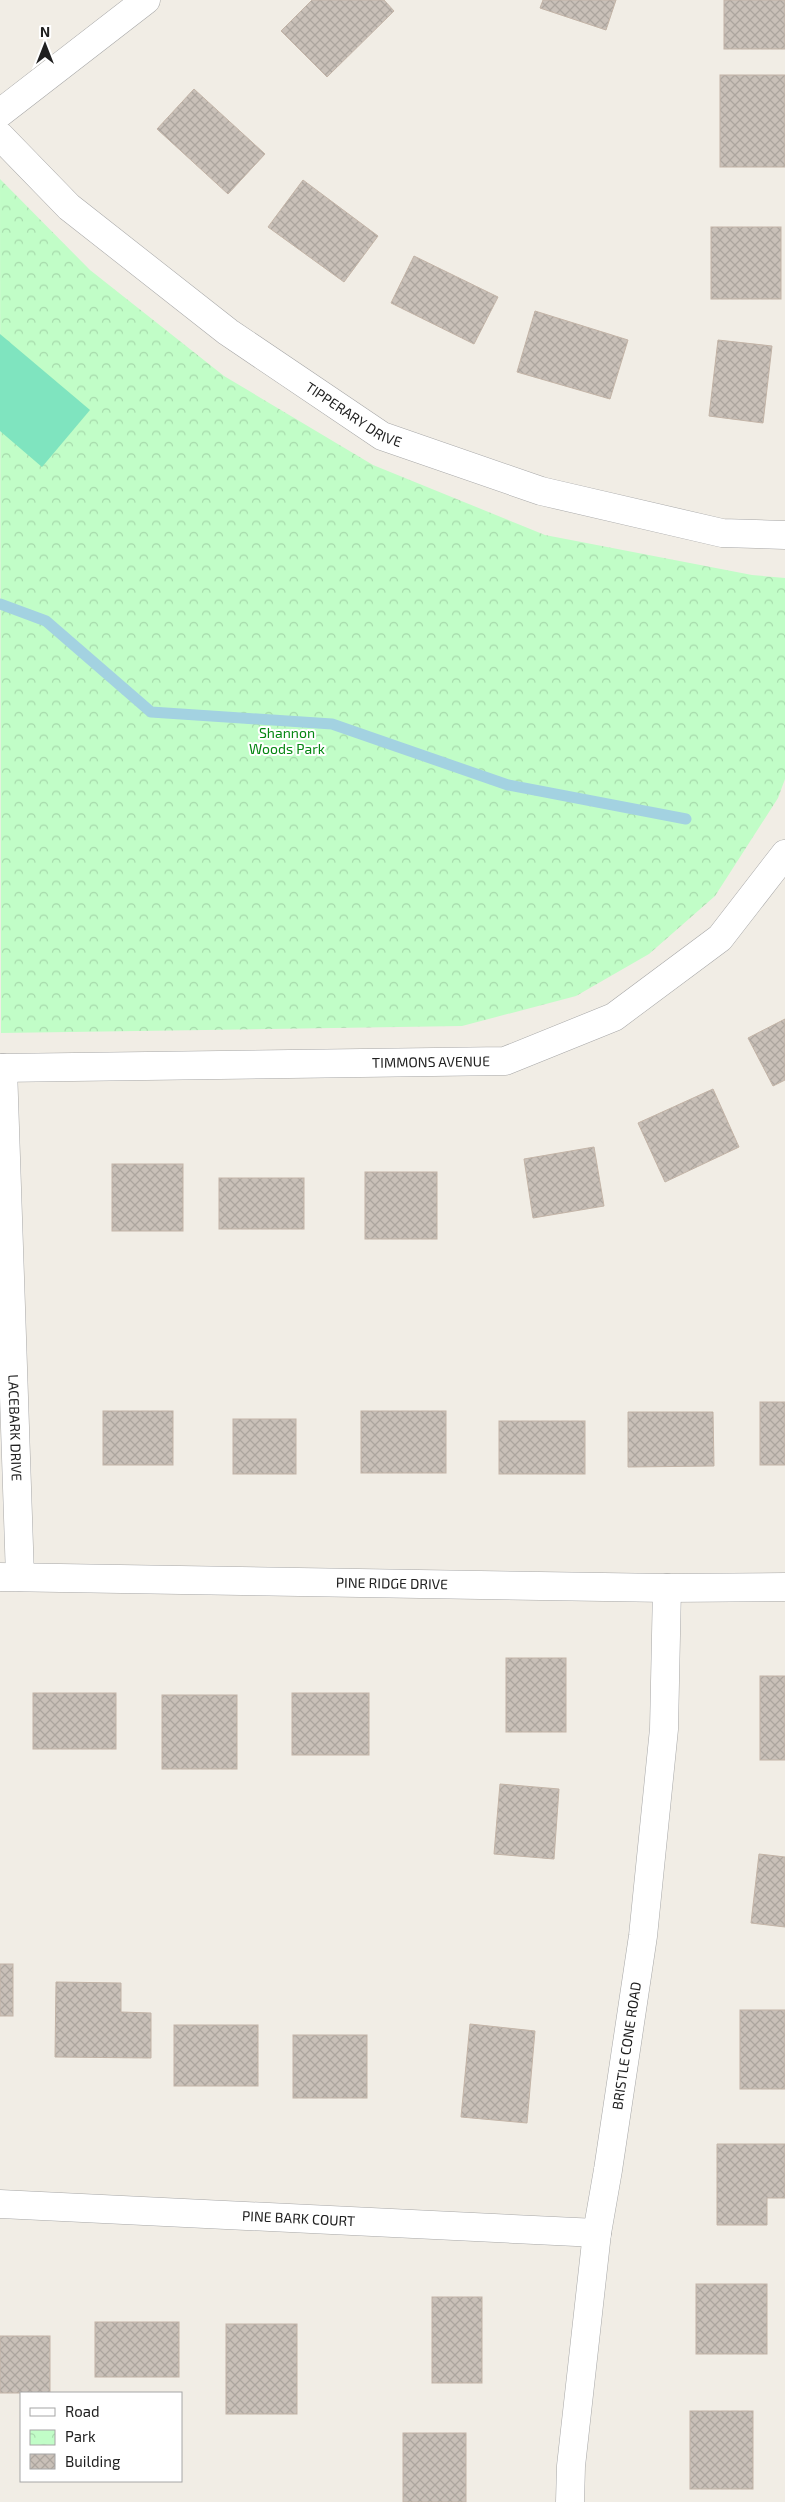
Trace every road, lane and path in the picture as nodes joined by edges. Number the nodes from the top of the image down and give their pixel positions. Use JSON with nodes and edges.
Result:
{"nodes":[{"id":1,"x":146,"y":0,"type":"edge"},
{"id":2,"x":0,"y":113,"type":"edge"},
{"id":3,"x":0,"y":136,"type":"edge"},
{"id":4,"x":785,"y":535,"type":"edge"},
{"id":5,"x":785,"y":854,"type":"edge"},
{"id":6,"x":1,"y":1068,"type":"edge"},
{"id":7,"x":10,"y":1577,"type":"edge"},
{"id":8,"x":785,"y":1587,"type":"edge"},
{"id":9,"x":667,"y":1588,"type":"junction"},
{"id":10,"x":0,"y":2204,"type":"edge"},
{"id":11,"x":597,"y":2233,"type":"junction"},
{"id":12,"x":570,"y":2502,"type":"edge"}],
"edges":[{"from":1,"to":2,"type":"street"},
{"from":3,"to":4,"type":"street","name":"TIPPERARY DRIVE"},
{"from":5,"to":6,"type":"street","name":"TIMMONS AVENUE"},
{"from":6,"to":7,"type":"street","name":"LACEBARK DRIVE"},
{"from":7,"to":9,"type":"street","name":"PINE RIDGE DRIVE"},
{"from":8,"to":9,"type":"street","name":"PINE RIDGE DRIVE"},
{"from":9,"to":11,"type":"street","name":"BRISTLE CONE ROAD"},
{"from":10,"to":11,"type":"street","name":"PINE BARK COURT"},
{"from":11,"to":12,"type":"street","name":"BRISTLE CONE ROAD"}]}
